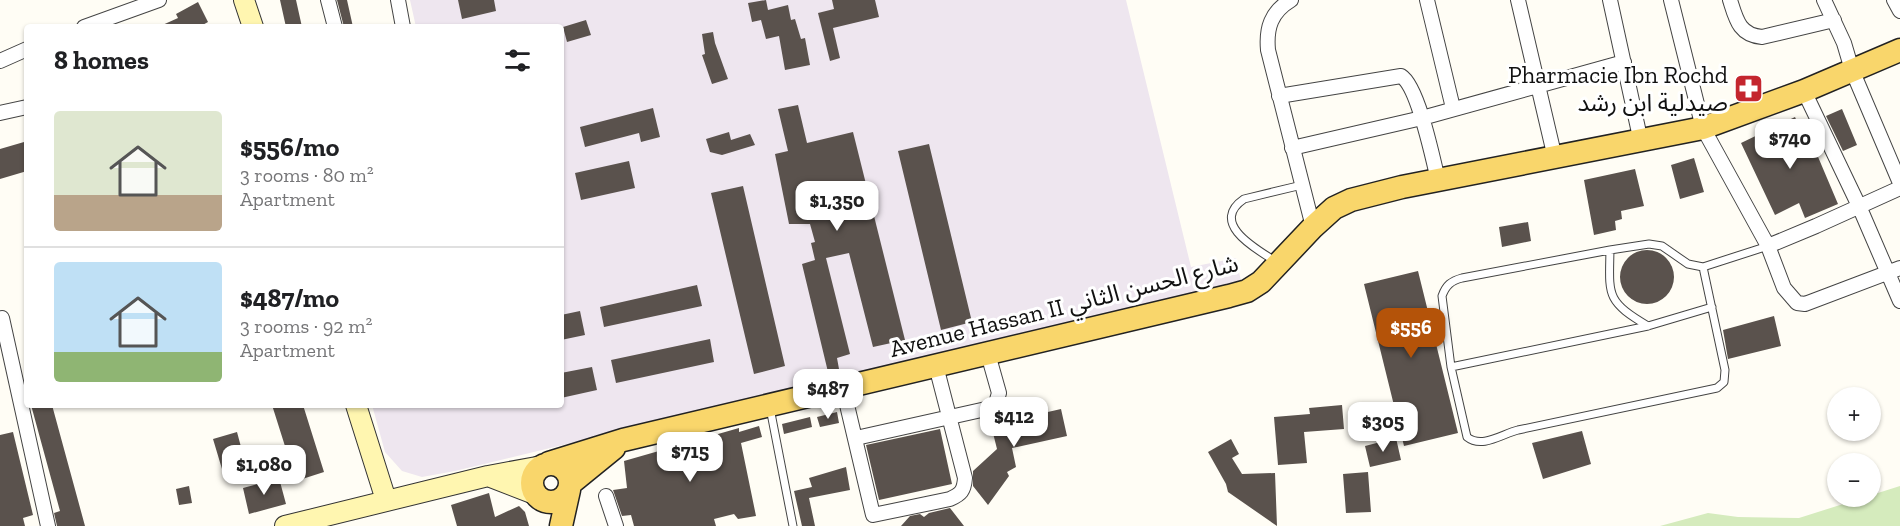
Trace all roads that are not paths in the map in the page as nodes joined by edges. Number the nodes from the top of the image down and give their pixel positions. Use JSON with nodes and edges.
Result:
{"nodes":[{"id":1,"x":159,"y":0,"type":"edge"},
{"id":2,"x":244,"y":0,"type":"edge"},
{"id":3,"x":328,"y":0,"type":"edge"},
{"id":4,"x":398,"y":0,"type":"edge"},
{"id":5,"x":1291,"y":0,"type":"edge"},
{"id":6,"x":1427,"y":0,"type":"edge"},
{"id":7,"x":1518,"y":0,"type":"edge"},
{"id":8,"x":1610,"y":0,"type":"edge"},
{"id":9,"x":1671,"y":0,"type":"edge"},
{"id":10,"x":1730,"y":0,"type":"edge"},
{"id":11,"x":1824,"y":0,"type":"edge"},
{"id":12,"x":1894,"y":0,"type":"edge"},
{"id":13,"x":1900,"y":11,"type":"edge"},
{"id":14,"x":1833,"y":20,"type":"junction"},
{"id":15,"x":92,"y":24,"type":"edge"},
{"id":16,"x":252,"y":24,"type":"edge"},
{"id":17,"x":334,"y":24,"type":"edge"},
{"id":18,"x":403,"y":24,"type":"edge"},
{"id":19,"x":1900,"y":50,"type":"edge"},
{"id":20,"x":24,"y":51,"type":"edge"},
{"id":21,"x":0,"y":61,"type":"edge"},
{"id":22,"x":1624,"y":62,"type":"junction"},
{"id":23,"x":1852,"y":70,"type":"junction"},
{"id":24,"x":1539,"y":86,"type":"junction"},
{"id":25,"x":1804,"y":91,"type":"junction"},
{"id":26,"x":1279,"y":96,"type":"junction"},
{"id":27,"x":24,"y":108,"type":"edge"},
{"id":28,"x":1453,"y":108,"type":"junction"},
{"id":29,"x":0,"y":113,"type":"edge"},
{"id":30,"x":1422,"y":118,"type":"junction"},
{"id":31,"x":1703,"y":128,"type":"junction"},
{"id":32,"x":1641,"y":142,"type":"junction"},
{"id":33,"x":1292,"y":148,"type":"junction"},
{"id":34,"x":1556,"y":158,"type":"junction"},
{"id":35,"x":1438,"y":180,"type":"junction"},
{"id":36,"x":1900,"y":183,"type":"edge"},
{"id":37,"x":1302,"y":185,"type":"junction"},
{"id":38,"x":1900,"y":188,"type":"edge"},
{"id":39,"x":1859,"y":206,"type":"junction"},
{"id":40,"x":1313,"y":227,"type":"junction"},
{"id":41,"x":1768,"y":246,"type":"junction"},
{"id":42,"x":1610,"y":250,"type":"junction"},
{"id":43,"x":1279,"y":264,"type":"junction"},
{"id":44,"x":1703,"y":267,"type":"junction"},
{"id":45,"x":1900,"y":268,"type":"edge"},
{"id":46,"x":1887,"y":274,"type":"junction"},
{"id":47,"x":1900,"y":301,"type":"edge"},
{"id":48,"x":1712,"y":307,"type":"junction"},
{"id":49,"x":2,"y":318,"type":"dead end"},
{"id":50,"x":1648,"y":326,"type":"junction"},
{"id":51,"x":988,"y":354,"type":"junction"},
{"id":52,"x":936,"y":366,"type":"junction"},
{"id":53,"x":1451,"y":367,"type":"junction"},
{"id":54,"x":843,"y":388,"type":"junction"},
{"id":55,"x":770,"y":404,"type":"junction"},
{"id":56,"x":357,"y":408,"type":"edge"},
{"id":57,"x":951,"y":418,"type":"junction"},
{"id":58,"x":856,"y":438,"type":"junction"},
{"id":59,"x":623,"y":440,"type":"junction"},
{"id":60,"x":545,"y":465,"type":"junction"},
{"id":61,"x":488,"y":476,"type":"junction"},
{"id":62,"x":570,"y":486,"type":"junction"},
{"id":63,"x":606,"y":496,"type":"dead end"},
{"id":64,"x":539,"y":498,"type":"junction"},
{"id":65,"x":386,"y":500,"type":"junction"},
{"id":66,"x":876,"y":520,"type":"edge"},
{"id":67,"x":48,"y":526,"type":"edge"},
{"id":68,"x":285,"y":526,"type":"edge"},
{"id":69,"x":553,"y":526,"type":"edge"},
{"id":70,"x":561,"y":526,"type":"edge"},
{"id":71,"x":616,"y":526,"type":"edge"},
{"id":72,"x":793,"y":526,"type":"edge"}],
"edges":[{"from":1,"to":15,"type":"street"},
{"from":2,"to":16,"type":"main road"},
{"from":3,"to":17,"type":"street"},
{"from":4,"to":18,"type":"street"},
{"from":5,"to":26,"type":"street"},
{"from":6,"to":28,"type":"street"},
{"from":7,"to":24,"type":"street"},
{"from":8,"to":22,"type":"street"},
{"from":9,"to":31,"type":"street"},
{"from":10,"to":14,"type":"street"},
{"from":11,"to":14,"type":"street"},
{"from":12,"to":13,"type":"street"},
{"from":14,"to":23,"type":"street"},
{"from":19,"to":23,"type":"main road","name":"Avenue Hassan II شارع الحسن الثاني"},
{"from":20,"to":21,"type":"street"},
{"from":22,"to":24,"type":"street"},
{"from":22,"to":32,"type":"street"},
{"from":23,"to":25,"type":"main road","name":"Avenue Hassan II شارع الحسن الثاني"},
{"from":23,"to":36,"type":"street"},
{"from":24,"to":28,"type":"street"},
{"from":24,"to":34,"type":"street"},
{"from":25,"to":31,"type":"main road","name":"Avenue Hassan II شارع الحسن الثاني"},
{"from":25,"to":39,"type":"street"},
{"from":26,"to":30,"type":"street"},
{"from":26,"to":33,"type":"street"},
{"from":27,"to":29,"type":"street"},
{"from":28,"to":30,"type":"street"},
{"from":30,"to":33,"type":"street"},
{"from":30,"to":35,"type":"street"},
{"from":31,"to":32,"type":"main road","name":"Avenue Hassan II شارع الحسن الثاني"},
{"from":31,"to":41,"type":"street"},
{"from":32,"to":34,"type":"main road","name":"Avenue Hassan II شارع الحسن الثاني"},
{"from":33,"to":37,"type":"street"},
{"from":34,"to":35,"type":"main road","name":"Avenue Hassan II شارع الحسن الثاني"},
{"from":35,"to":40,"type":"main road","name":"Avenue Hassan II شارع الحسن الثاني"},
{"from":37,"to":40,"type":"street"},
{"from":37,"to":43,"type":"lane"},
{"from":38,"to":39,"type":"street"},
{"from":39,"to":41,"type":"street"},
{"from":39,"to":46,"type":"street"},
{"from":40,"to":43,"type":"main road","name":"Avenue Hassan II شارع الحسن الثاني"},
{"from":41,"to":44,"type":"lane"},
{"from":41,"to":46,"type":"street"},
{"from":42,"to":44,"type":"lane"},
{"from":42,"to":50,"type":"lane"},
{"from":42,"to":53,"type":"lane"},
{"from":43,"to":51,"type":"main road","name":"Avenue Hassan II شارع الحسن الثاني"},
{"from":44,"to":48,"type":"lane"},
{"from":45,"to":46,"type":"street"},
{"from":46,"to":47,"type":"street"},
{"from":48,"to":50,"type":"lane"},
{"from":48,"to":53,"type":"lane"},
{"from":49,"to":67,"type":"street"},
{"from":50,"to":53,"type":"lane"},
{"from":51,"to":52,"type":"main road","name":"Avenue Hassan II شارع الحسن الثاني"},
{"from":51,"to":57,"type":"street"},
{"from":52,"to":54,"type":"main road","name":"Avenue Hassan II شارع الحسن الثاني"},
{"from":52,"to":57,"type":"street"},
{"from":54,"to":55,"type":"main road","name":"Avenue Hassan II شارع الحسن الثاني"},
{"from":54,"to":58,"type":"street"},
{"from":55,"to":59,"type":"main road","name":"Avenue Hassan II شارع الحسن الثاني"},
{"from":55,"to":72,"type":"lane"},
{"from":56,"to":65,"type":"main road"},
{"from":57,"to":58,"type":"street"},
{"from":57,"to":66,"type":"street"},
{"from":58,"to":66,"type":"street"},
{"from":59,"to":60,"type":"main road","name":"Avenue Hassan II شارع الحسن الثاني"},
{"from":59,"to":62,"type":"main road","name":"Avenue Hassan II شارع الحسن الثاني"},
{"from":60,"to":61,"type":"main road"},
{"from":60,"to":62,"type":"main road"},
{"from":60,"to":64,"type":"main road"},
{"from":61,"to":64,"type":"main road"},
{"from":61,"to":65,"type":"main road"},
{"from":62,"to":64,"type":"main road"},
{"from":62,"to":70,"type":"main road"},
{"from":63,"to":71,"type":"street"},
{"from":64,"to":69,"type":"main road"},
{"from":65,"to":68,"type":"main road"}]}
